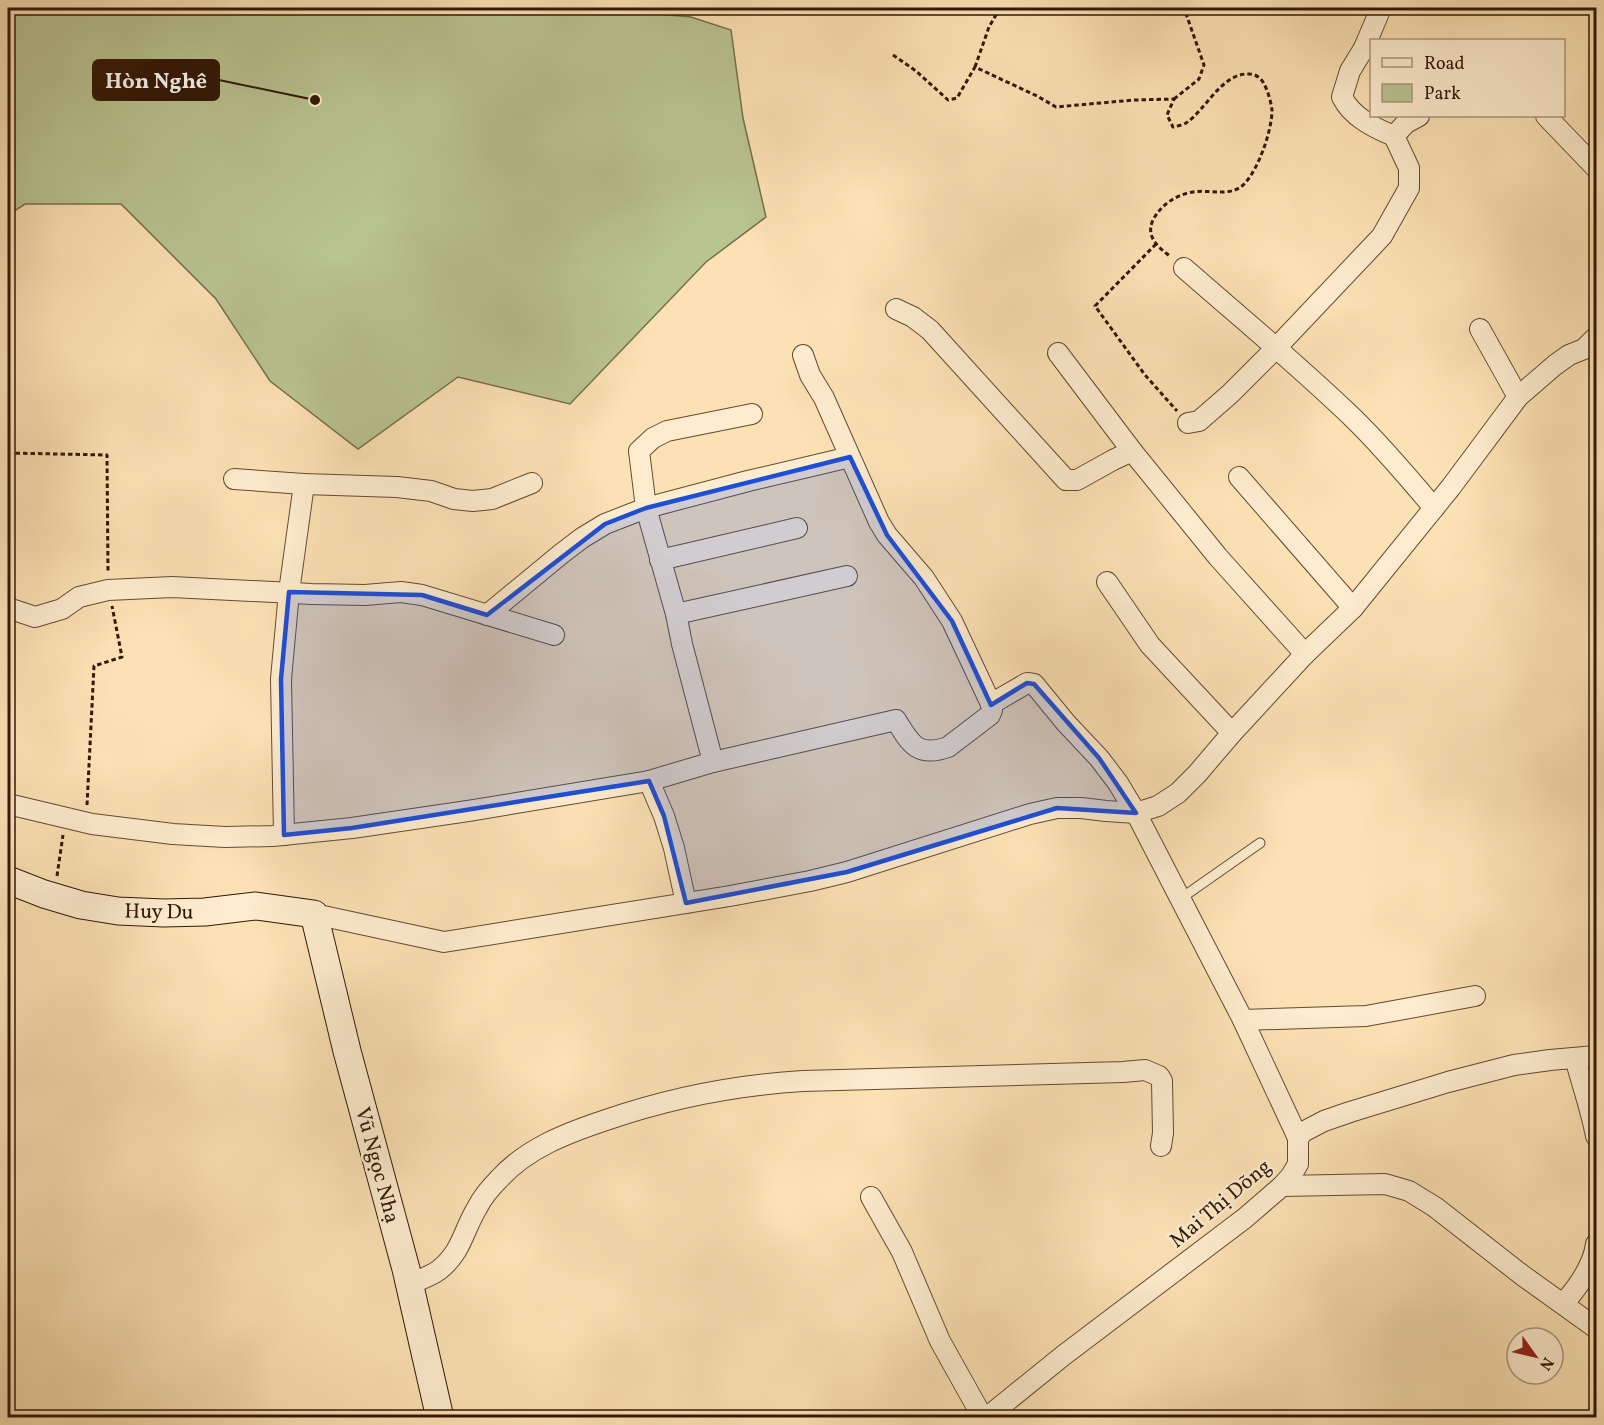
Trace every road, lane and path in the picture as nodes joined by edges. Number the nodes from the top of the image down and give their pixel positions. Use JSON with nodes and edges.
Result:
{"nodes":[{"id":1,"x":1000,"y":8,"type":"edge"},
{"id":2,"x":1185,"y":8,"type":"edge"},
{"id":3,"x":1381,"y":8,"type":"edge"},
{"id":4,"x":893,"y":55,"type":"dead end"},
{"id":5,"x":975,"y":67,"type":"junction"},
{"id":6,"x":1174,"y":99,"type":"junction"},
{"id":7,"x":1417,"y":117,"type":"edge"},
{"id":8,"x":1547,"y":117,"type":"edge"},
{"id":9,"x":1394,"y":136,"type":"junction"},
{"id":10,"x":1596,"y":168,"type":"edge"},
{"id":11,"x":1156,"y":244,"type":"junction"},
{"id":12,"x":1184,"y":268,"type":"joint"},
{"id":13,"x":897,"y":309,"type":"dead end"},
{"id":14,"x":1480,"y":329,"type":"dead end"},
{"id":15,"x":1596,"y":337,"type":"edge"},
{"id":16,"x":1276,"y":348,"type":"junction"},
{"id":17,"x":1058,"y":353,"type":"dead end"},
{"id":18,"x":803,"y":355,"type":"dead end"},
{"id":19,"x":1518,"y":397,"type":"junction"},
{"id":20,"x":752,"y":414,"type":"dead end"},
{"id":21,"x":1188,"y":423,"type":"joint"},
{"id":22,"x":1132,"y":451,"type":"junction"},
{"id":23,"x":8,"y":453,"type":"edge"},
{"id":24,"x":850,"y":457,"type":"junction"},
{"id":25,"x":1239,"y":477,"type":"dead end"},
{"id":26,"x":234,"y":479,"type":"dead end"},
{"id":27,"x":532,"y":483,"type":"dead end"},
{"id":28,"x":304,"y":484,"type":"junction"},
{"id":29,"x":646,"y":508,"type":"junction"},
{"id":30,"x":1434,"y":508,"type":"junction"},
{"id":31,"x":797,"y":528,"type":"dead end"},
{"id":32,"x":660,"y":560,"type":"junction"},
{"id":33,"x":848,"y":576,"type":"dead end"},
{"id":34,"x":1107,"y":582,"type":"dead end"},
{"id":35,"x":108,"y":590,"type":"junction"},
{"id":36,"x":289,"y":592,"type":"junction"},
{"id":37,"x":8,"y":608,"type":"edge"},
{"id":38,"x":1353,"y":608,"type":"junction"},
{"id":39,"x":676,"y":614,"type":"junction"},
{"id":40,"x":487,"y":615,"type":"junction"},
{"id":41,"x":554,"y":635,"type":"dead end"},
{"id":42,"x":1305,"y":654,"type":"junction"},
{"id":43,"x":991,"y":704,"type":"junction"},
{"id":44,"x":1232,"y":733,"type":"junction"},
{"id":45,"x":713,"y":762,"type":"junction"},
{"id":46,"x":649,"y":781,"type":"junction"},
{"id":47,"x":8,"y":804,"type":"edge"},
{"id":48,"x":1136,"y":813,"type":"junction"},
{"id":49,"x":66,"y":819,"type":"junction"},
{"id":50,"x":86,"y":823,"type":"junction"},
{"id":51,"x":284,"y":835,"type":"junction"},
{"id":52,"x":1260,"y":843,"type":"dead end"},
{"id":53,"x":8,"y":880,"type":"edge"},
{"id":54,"x":53,"y":897,"type":"junction"},
{"id":55,"x":1180,"y":899,"type":"junction"},
{"id":56,"x":686,"y":903,"type":"junction"},
{"id":57,"x":314,"y":914,"type":"junction"},
{"id":58,"x":1475,"y":996,"type":"dead end"},
{"id":59,"x":1243,"y":1020,"type":"junction"},
{"id":60,"x":1596,"y":1056,"type":"edge"},
{"id":61,"x":1575,"y":1058,"type":"junction"},
{"id":62,"x":1596,"y":1136,"type":"edge"},
{"id":63,"x":1298,"y":1138,"type":"junction"},
{"id":64,"x":1161,"y":1146,"type":"dead end"},
{"id":65,"x":1282,"y":1186,"type":"junction"},
{"id":66,"x":872,"y":1197,"type":"dead end"},
{"id":67,"x":1596,"y":1244,"type":"edge"},
{"id":68,"x":410,"y":1284,"type":"junction"},
{"id":69,"x":1563,"y":1304,"type":"junction"},
{"id":70,"x":1596,"y":1328,"type":"edge"},
{"id":71,"x":440,"y":1418,"type":"edge"},
{"id":72,"x":985,"y":1418,"type":"edge"}],
"edges":[{"from":1,"to":5,"type":"path"},
{"from":2,"to":6,"type":"path"},
{"from":3,"to":9,"type":"street"},
{"from":4,"to":5,"type":"path"},
{"from":5,"to":6,"type":"path"},
{"from":6,"to":11,"type":"path"},
{"from":7,"to":9,"type":"street"},
{"from":8,"to":10,"type":"street"},
{"from":9,"to":16,"type":"street"},
{"from":11,"to":12,"type":"path"},
{"from":11,"to":21,"type":"path"},
{"from":12,"to":16,"type":"street"},
{"from":13,"to":22,"type":"street"},
{"from":14,"to":19,"type":"street"},
{"from":15,"to":19,"type":"street"},
{"from":16,"to":21,"type":"street"},
{"from":16,"to":30,"type":"street"},
{"from":17,"to":22,"type":"street"},
{"from":18,"to":24,"type":"street"},
{"from":19,"to":30,"type":"street"},
{"from":20,"to":29,"type":"street"},
{"from":22,"to":42,"type":"street"},
{"from":23,"to":35,"type":"path"},
{"from":24,"to":29,"type":"street"},
{"from":24,"to":43,"type":"street"},
{"from":25,"to":38,"type":"street"},
{"from":26,"to":28,"type":"street"},
{"from":27,"to":28,"type":"street"},
{"from":28,"to":36,"type":"street"},
{"from":29,"to":32,"type":"street"},
{"from":29,"to":40,"type":"street"},
{"from":30,"to":38,"type":"street"},
{"from":31,"to":32,"type":"street"},
{"from":32,"to":39,"type":"street"},
{"from":33,"to":39,"type":"street"},
{"from":34,"to":44,"type":"street"},
{"from":35,"to":36,"type":"street"},
{"from":35,"to":37,"type":"street"},
{"from":35,"to":50,"type":"path"},
{"from":36,"to":40,"type":"street"},
{"from":36,"to":51,"type":"street"},
{"from":38,"to":42,"type":"street"},
{"from":39,"to":45,"type":"street"},
{"from":40,"to":41,"type":"street"},
{"from":42,"to":44,"type":"street"},
{"from":43,"to":45,"type":"street"},
{"from":43,"to":48,"type":"street"},
{"from":44,"to":48,"type":"street"},
{"from":45,"to":46,"type":"street"},
{"from":46,"to":51,"type":"street"},
{"from":46,"to":56,"type":"street"},
{"from":47,"to":49,"type":"street"},
{"from":48,"to":55,"type":"street"},
{"from":48,"to":56,"type":"street"},
{"from":49,"to":50,"type":"street"},
{"from":49,"to":54,"type":"path"},
{"from":50,"to":51,"type":"street"},
{"from":52,"to":55,"type":"lane"},
{"from":53,"to":54,"type":"street","name":"Huy Du"},
{"from":54,"to":57,"type":"street","name":"Huy Du"},
{"from":55,"to":59,"type":"street"},
{"from":56,"to":57,"type":"street"},
{"from":57,"to":68,"type":"street","name":"Vũ Ngọc Nhạ"},
{"from":58,"to":59,"type":"street"},
{"from":59,"to":63,"type":"street"},
{"from":60,"to":61,"type":"street"},
{"from":61,"to":62,"type":"street"},
{"from":61,"to":63,"type":"street"},
{"from":63,"to":65,"type":"street","name":"Mai Thị Dõng"},
{"from":64,"to":68,"type":"street"},
{"from":65,"to":69,"type":"street"},
{"from":65,"to":72,"type":"street","name":"Mai Thị Dõng"},
{"from":66,"to":72,"type":"street"},
{"from":67,"to":69,"type":"street"},
{"from":68,"to":71,"type":"street","name":"Vũ Ngọc Nhạ"},
{"from":69,"to":70,"type":"street"}]}
